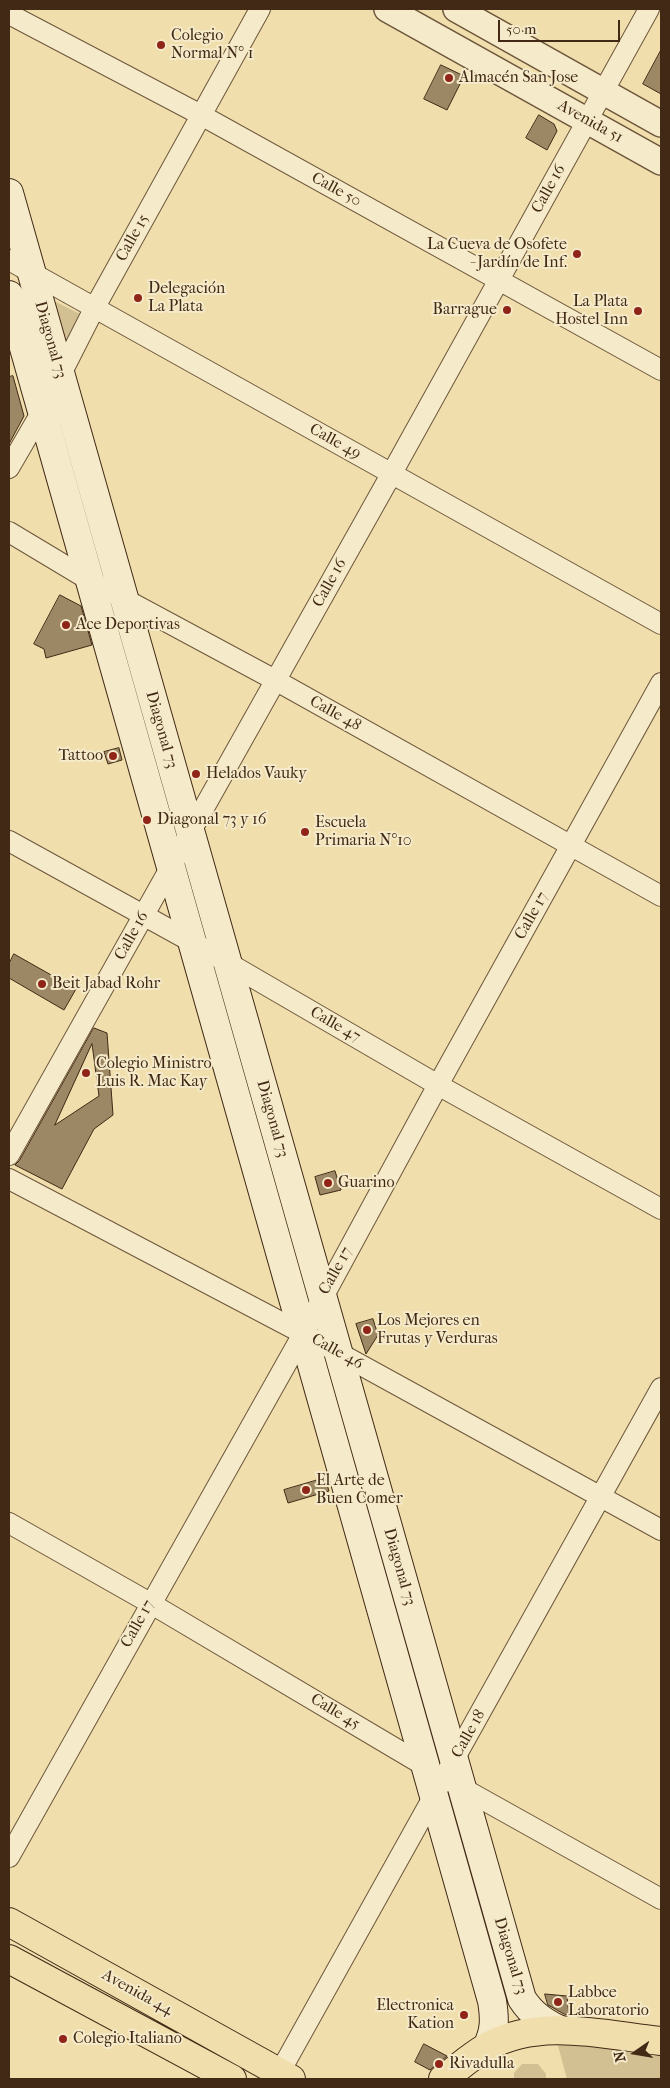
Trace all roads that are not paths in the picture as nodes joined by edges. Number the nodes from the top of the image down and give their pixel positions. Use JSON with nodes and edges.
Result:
{"nodes":[{"id":1,"x":260,"y":9,"type":"edge"},
{"id":2,"x":387,"y":9,"type":"edge"},
{"id":3,"x":456,"y":9,"type":"edge"},
{"id":4,"x":649,"y":9,"type":"edge"},
{"id":5,"x":9,"y":14,"type":"edge"},
{"id":6,"x":603,"y":91,"type":"junction"},
{"id":7,"x":201,"y":115,"type":"junction"},
{"id":8,"x":586,"y":120,"type":"junction"},
{"id":9,"x":661,"y":124,"type":"edge"},
{"id":10,"x":661,"y":162,"type":"edge"},
{"id":11,"x":9,"y":193,"type":"edge"},
{"id":12,"x":9,"y":260,"type":"edge"},
{"id":13,"x":32,"y":274,"type":"junction"},
{"id":14,"x":498,"y":280,"type":"junction"},
{"id":15,"x":9,"y":296,"type":"edge"},
{"id":16,"x":95,"y":307,"type":"junction"},
{"id":17,"x":661,"y":370,"type":"edge"},
{"id":18,"x":60,"y":376,"type":"junction"},
{"id":19,"x":42,"y":413,"type":"junction"},
{"id":20,"x":9,"y":468,"type":"edge"},
{"id":21,"x":392,"y":473,"type":"junction"},
{"id":22,"x":9,"y":532,"type":"edge"},
{"id":23,"x":90,"y":580,"type":"junction"},
{"id":24,"x":124,"y":599,"type":"junction"},
{"id":25,"x":661,"y":624,"type":"edge"},
{"id":26,"x":276,"y":680,"type":"junction"},
{"id":27,"x":661,"y":683,"type":"edge"},
{"id":28,"x":190,"y":831,"type":"junction"},
{"id":29,"x":9,"y":841,"type":"edge"},
{"id":30,"x":571,"y":846,"type":"junction"},
{"id":31,"x":171,"y":868,"type":"junction"},
{"id":32,"x":661,"y":896,"type":"edge"},
{"id":33,"x":144,"y":916,"type":"junction"},
{"id":34,"x":192,"y":942,"type":"junction"},
{"id":35,"x":227,"y":962,"type":"junction"},
{"id":36,"x":438,"y":1085,"type":"junction"},
{"id":37,"x":9,"y":1155,"type":"edge"},
{"id":38,"x":9,"y":1179,"type":"edge"},
{"id":39,"x":661,"y":1209,"type":"edge"},
{"id":40,"x":323,"y":1295,"type":"junction"},
{"id":41,"x":303,"y":1334,"type":"junction"},
{"id":42,"x":339,"y":1354,"type":"junction"},
{"id":43,"x":661,"y":1388,"type":"edge"},
{"id":44,"x":601,"y":1497,"type":"junction"},
{"id":45,"x":9,"y":1523,"type":"edge"},
{"id":46,"x":661,"y":1530,"type":"edge"},
{"id":47,"x":150,"y":1603,"type":"junction"},
{"id":48,"x":444,"y":1778,"type":"junction"},
{"id":49,"x":9,"y":1857,"type":"edge"},
{"id":50,"x":661,"y":1900,"type":"edge"},
{"id":51,"x":9,"y":1922,"type":"edge"},
{"id":52,"x":9,"y":1959,"type":"edge"},
{"id":53,"x":558,"y":2029,"type":"junction"},
{"id":54,"x":661,"y":2041,"type":"edge"},
{"id":55,"x":487,"y":2047,"type":"junction"},
{"id":56,"x":282,"y":2077,"type":"edge"},
{"id":57,"x":232,"y":2079,"type":"edge"},
{"id":58,"x":443,"y":2079,"type":"edge"}],
"edges":[{"from":1,"to":7,"type":"street","name":"Calle 15"},
{"from":2,"to":8,"type":"street","name":"Avenida 51"},
{"from":3,"to":6,"type":"street","name":"Avenida 51"},
{"from":4,"to":6,"type":"street","name":"Calle 16"},
{"from":5,"to":7,"type":"street","name":"Calle 50"},
{"from":6,"to":8,"type":"street","name":"Calle 16"},
{"from":6,"to":9,"type":"street","name":"Avenida 51"},
{"from":7,"to":14,"type":"street","name":"Calle 50"},
{"from":7,"to":16,"type":"street","name":"Calle 15"},
{"from":8,"to":10,"type":"street","name":"Avenida 51"},
{"from":8,"to":14,"type":"street","name":"Calle 16"},
{"from":11,"to":13,"type":"main road","name":"Diagonal 73"},
{"from":12,"to":13,"type":"street","name":"Calle 49"},
{"from":13,"to":16,"type":"street","name":"Calle 49"},
{"from":13,"to":18,"type":"main road","name":"Diagonal 73"},
{"from":14,"to":17,"type":"street","name":"Calle 50"},
{"from":14,"to":21,"type":"street","name":"Calle 16"},
{"from":15,"to":19,"type":"main road","name":"Diagonal 73"},
{"from":16,"to":18,"type":"street","name":"Calle 15"},
{"from":16,"to":21,"type":"street","name":"Calle 49"},
{"from":18,"to":19,"type":"street","name":"Calle 15"},
{"from":18,"to":24,"type":"main road","name":"Diagonal 73"},
{"from":19,"to":20,"type":"street","name":"Calle 15"},
{"from":19,"to":23,"type":"main road","name":"Diagonal 73"},
{"from":21,"to":25,"type":"street","name":"Calle 49"},
{"from":21,"to":26,"type":"street","name":"Calle 16"},
{"from":22,"to":23,"type":"street","name":"Calle 48"},
{"from":23,"to":24,"type":"street","name":"Calle 48"},
{"from":23,"to":31,"type":"main road","name":"Diagonal 73"},
{"from":24,"to":26,"type":"street","name":"Calle 48"},
{"from":24,"to":28,"type":"main road","name":"Diagonal 73"},
{"from":26,"to":28,"type":"street","name":"Calle 16"},
{"from":26,"to":30,"type":"street","name":"Calle 48"},
{"from":27,"to":30,"type":"street","name":"Calle 17"},
{"from":28,"to":31,"type":"street","name":"Calle 16"},
{"from":28,"to":35,"type":"main road","name":"Diagonal 73"},
{"from":29,"to":33,"type":"street","name":"Calle 47"},
{"from":30,"to":32,"type":"street","name":"Calle 48"},
{"from":30,"to":36,"type":"street","name":"Calle 17"},
{"from":31,"to":33,"type":"street","name":"Calle 16"},
{"from":31,"to":34,"type":"main road","name":"Diagonal 73"},
{"from":33,"to":34,"type":"street","name":"Calle 47"},
{"from":33,"to":37,"type":"street","name":"Calle 16"},
{"from":34,"to":35,"type":"street","name":"Calle 47"},
{"from":34,"to":41,"type":"main road","name":"Diagonal 73"},
{"from":35,"to":36,"type":"street","name":"Calle 47"},
{"from":35,"to":40,"type":"main road","name":"Diagonal 73"},
{"from":36,"to":39,"type":"street","name":"Calle 47"},
{"from":36,"to":40,"type":"street","name":"Calle 17"},
{"from":38,"to":41,"type":"street","name":"Calle 46"},
{"from":40,"to":41,"type":"street","name":"Calle 17"},
{"from":40,"to":42,"type":"main road","name":"Diagonal 73"},
{"from":41,"to":42,"type":"street","name":"Calle 46"},
{"from":41,"to":47,"type":"street","name":"Calle 17"},
{"from":41,"to":48,"type":"main road","name":"Diagonal 73"},
{"from":42,"to":44,"type":"street","name":"Calle 46"},
{"from":42,"to":48,"type":"main road","name":"Diagonal 73"},
{"from":43,"to":44,"type":"street","name":"Calle 18"},
{"from":44,"to":46,"type":"street","name":"Calle 46"},
{"from":44,"to":48,"type":"street","name":"Calle 18"},
{"from":45,"to":47,"type":"street","name":"Calle 45"},
{"from":47,"to":48,"type":"street","name":"Calle 45"},
{"from":47,"to":49,"type":"street","name":"Calle 17"},
{"from":48,"to":50,"type":"street","name":"Calle 45"},
{"from":48,"to":53,"type":"main road","name":"Diagonal 73"},
{"from":48,"to":55,"type":"main road","name":"Diagonal 73"},
{"from":48,"to":56,"type":"street","name":"Calle 18"},
{"from":51,"to":56,"type":"main road","name":"Avenida 44"},
{"from":52,"to":57,"type":"main road","name":"Avenida 44"},
{"from":53,"to":54,"type":"main road"},
{"from":53,"to":55,"type":"main road"},
{"from":55,"to":58,"type":"main road"}]}
